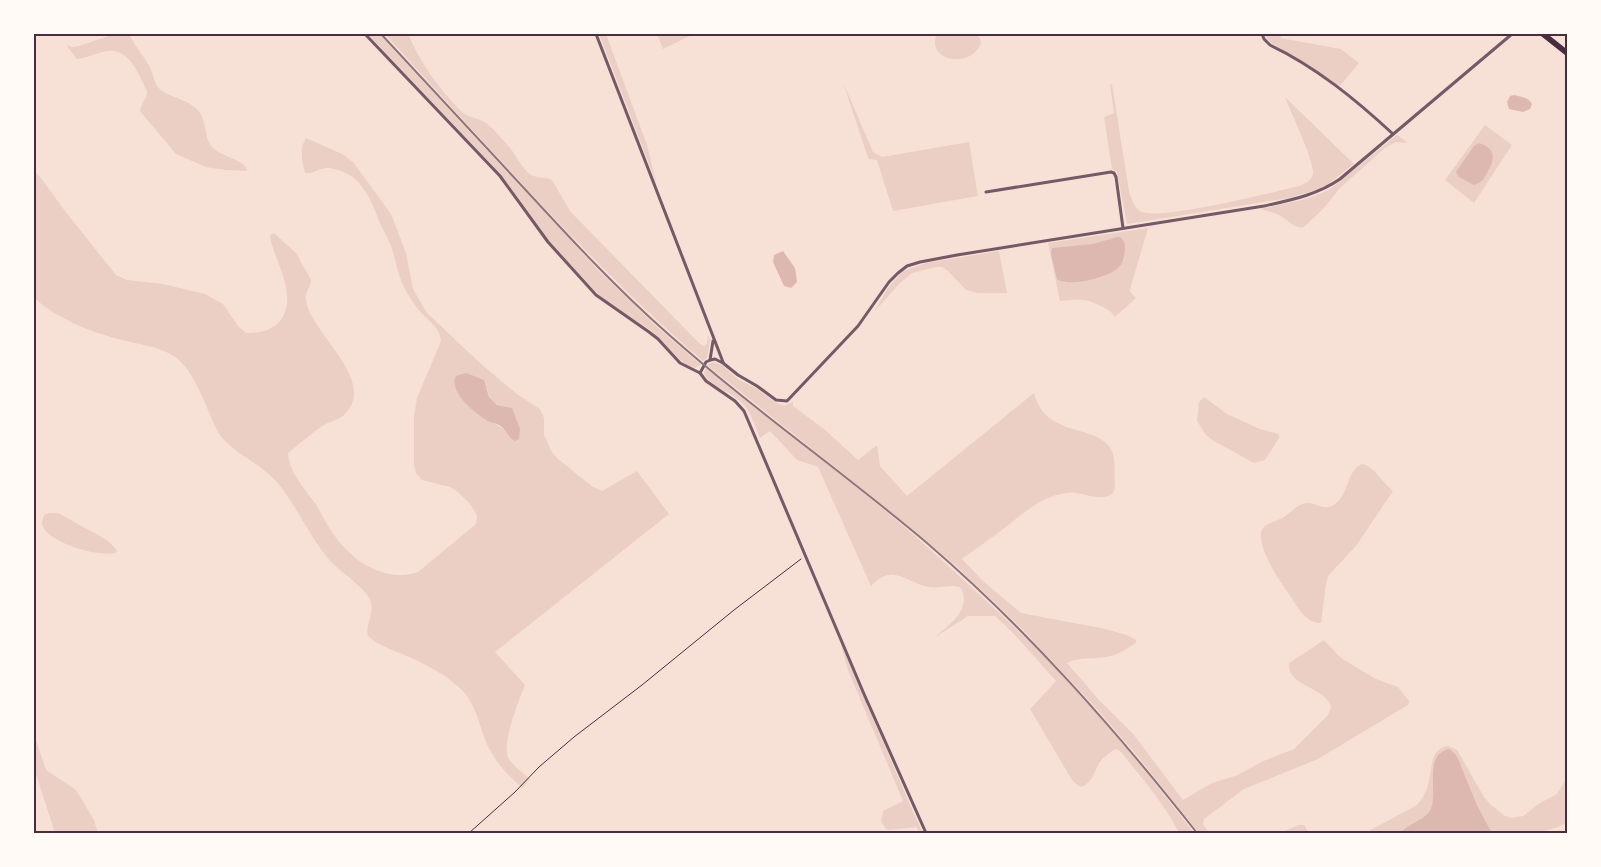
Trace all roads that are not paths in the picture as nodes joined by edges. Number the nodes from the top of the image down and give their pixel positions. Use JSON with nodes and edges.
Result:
{"nodes":[{"id":1,"x":365,"y":34,"type":"edge"},
{"id":2,"x":596,"y":34,"type":"edge"},
{"id":3,"x":1262,"y":34,"type":"edge"},
{"id":4,"x":1512,"y":34,"type":"edge"},
{"id":5,"x":1543,"y":34,"type":"edge"},
{"id":6,"x":1567,"y":53,"type":"edge"},
{"id":7,"x":1392,"y":134,"type":"junction"},
{"id":8,"x":986,"y":192,"type":"dead end"},
{"id":9,"x":1123,"y":228,"type":"junction"},
{"id":10,"x":713,"y":340,"type":"junction"},
{"id":11,"x":710,"y":360,"type":"junction"},
{"id":12,"x":723,"y":363,"type":"junction"},
{"id":13,"x":700,"y":373,"type":"junction"},
{"id":14,"x":926,"y":833,"type":"edge"}],
"edges":[{"from":1,"to":13,"type":"street"},
{"from":2,"to":10,"type":"street"},
{"from":3,"to":7,"type":"street"},
{"from":4,"to":7,"type":"street"},
{"from":5,"to":6,"type":"main road"},
{"from":7,"to":9,"type":"street"},
{"from":8,"to":9,"type":"street"},
{"from":9,"to":12,"type":"street"},
{"from":10,"to":11,"type":"street"},
{"from":10,"to":12,"type":"street"},
{"from":11,"to":12,"type":"street"},
{"from":11,"to":13,"type":"street"},
{"from":13,"to":14,"type":"street"}]}
